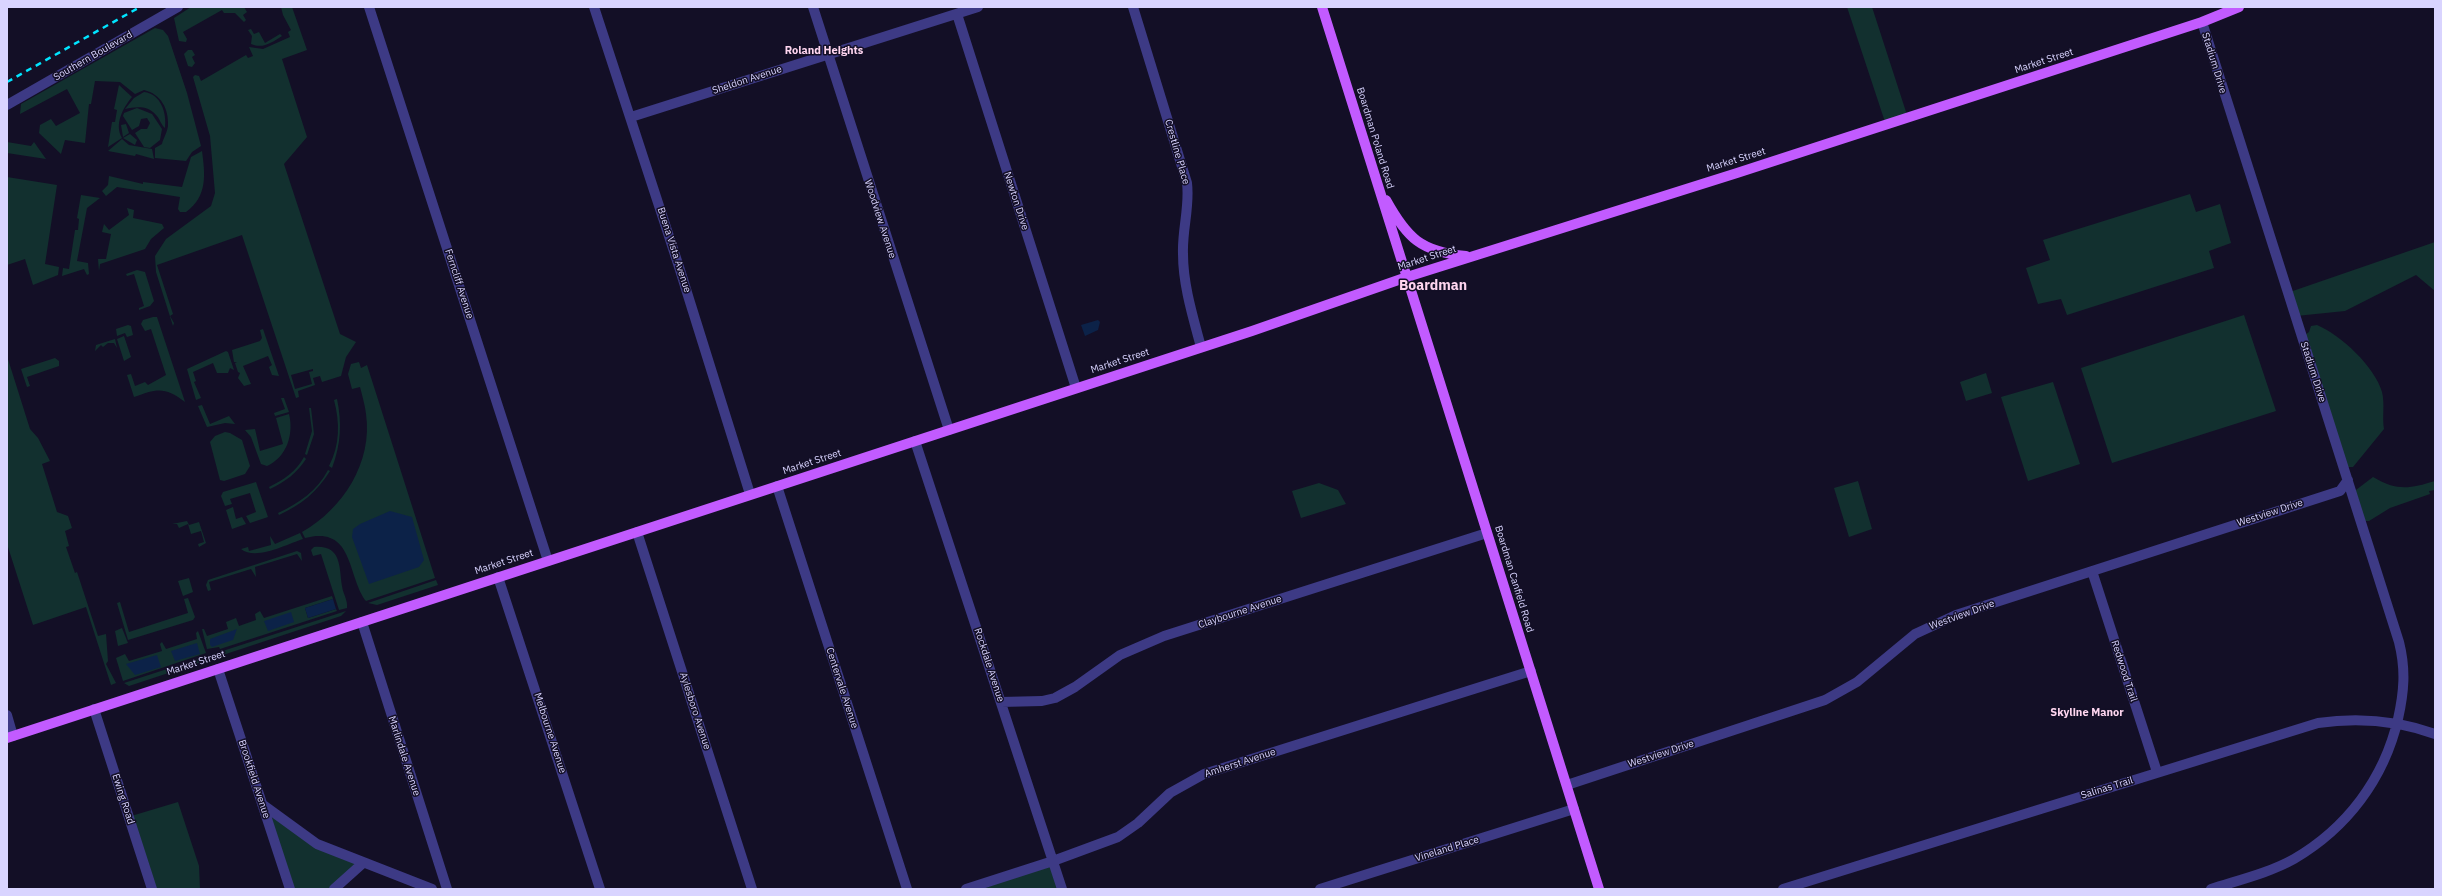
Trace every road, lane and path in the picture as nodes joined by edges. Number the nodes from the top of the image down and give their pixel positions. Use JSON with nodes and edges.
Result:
{"nodes":[{"id":1,"x":178,"y":7,"type":"edge"},
{"id":2,"x":369,"y":7,"type":"edge"},
{"id":3,"x":594,"y":7,"type":"edge"},
{"id":4,"x":813,"y":7,"type":"edge"},
{"id":5,"x":978,"y":7,"type":"edge"},
{"id":6,"x":1133,"y":7,"type":"edge"},
{"id":7,"x":1322,"y":7,"type":"edge"},
{"id":8,"x":2239,"y":7,"type":"edge"},
{"id":9,"x":956,"y":14,"type":"junction"},
{"id":10,"x":2202,"y":22,"type":"junction"},
{"id":11,"x":828,"y":54,"type":"junction"},
{"id":12,"x":7,"y":105,"type":"edge"},
{"id":13,"x":631,"y":117,"type":"junction"},
{"id":14,"x":1376,"y":181,"type":"junction"},
{"id":15,"x":1470,"y":257,"type":"junction"},
{"id":16,"x":1407,"y":277,"type":"junction"},
{"id":17,"x":1201,"y":347,"type":"junction"},
{"id":18,"x":1076,"y":388,"type":"junction"},
{"id":19,"x":949,"y":430,"type":"junction"},
{"id":20,"x":915,"y":441,"type":"junction"},
{"id":21,"x":2348,"y":480,"type":"junction"},
{"id":22,"x":777,"y":486,"type":"junction"},
{"id":23,"x":750,"y":494,"type":"junction"},
{"id":24,"x":637,"y":532,"type":"junction"},
{"id":25,"x":1487,"y":533,"type":"junction"},
{"id":26,"x":548,"y":561,"type":"junction"},
{"id":27,"x":2092,"y":571,"type":"junction"},
{"id":28,"x":498,"y":577,"type":"junction"},
{"id":29,"x":362,"y":622,"type":"junction"},
{"id":30,"x":218,"y":669,"type":"junction"},
{"id":31,"x":1531,"y":671,"type":"junction"},
{"id":32,"x":1001,"y":702,"type":"junction"},
{"id":33,"x":94,"y":710,"type":"junction"},
{"id":34,"x":7,"y":715,"type":"edge"},
{"id":35,"x":2397,"y":723,"type":"junction"},
{"id":36,"x":2435,"y":734,"type":"edge"},
{"id":37,"x":10,"y":737,"type":"edge"},
{"id":38,"x":2157,"y":772,"type":"junction"},
{"id":39,"x":1566,"y":785,"type":"junction"},
{"id":40,"x":262,"y":804,"type":"junction"},
{"id":41,"x":1574,"y":809,"type":"junction"},
{"id":42,"x":1053,"y":861,"type":"junction"},
{"id":43,"x":363,"y":863,"type":"junction"},
{"id":44,"x":1794,"y":887,"type":"edge"},
{"id":45,"x":152,"y":889,"type":"edge"},
{"id":46,"x":290,"y":889,"type":"edge"},
{"id":47,"x":334,"y":889,"type":"edge"},
{"id":48,"x":432,"y":889,"type":"edge"},
{"id":49,"x":447,"y":889,"type":"edge"},
{"id":50,"x":600,"y":889,"type":"edge"},
{"id":51,"x":752,"y":889,"type":"edge"},
{"id":52,"x":907,"y":889,"type":"edge"},
{"id":53,"x":966,"y":889,"type":"edge"},
{"id":54,"x":1062,"y":889,"type":"edge"},
{"id":55,"x":1320,"y":889,"type":"edge"},
{"id":56,"x":1599,"y":889,"type":"edge"},
{"id":57,"x":1783,"y":889,"type":"edge"},
{"id":58,"x":2211,"y":889,"type":"edge"}],
"edges":[{"from":1,"to":12,"type":"street","name":"Southern Boulevard"},
{"from":2,"to":26,"type":"street","name":"Ferncliff Avenue"},
{"from":3,"to":13,"type":"street","name":"Buena Vista Avenue"},
{"from":4,"to":11,"type":"street","name":"Woodview Avenue"},
{"from":5,"to":9,"type":"street","name":"Sheldon Avenue"},
{"from":6,"to":17,"type":"street","name":"Crestline Place"},
{"from":7,"to":14,"type":"main road","name":"Boardman Poland Road"},
{"from":8,"to":10,"type":"main road","name":"Market Street"},
{"from":9,"to":11,"type":"street","name":"Sheldon Avenue"},
{"from":9,"to":18,"type":"street","name":"Newton Drive"},
{"from":10,"to":15,"type":"main road","name":"Market Street"},
{"from":10,"to":21,"type":"street","name":"Stadium Drive"},
{"from":11,"to":13,"type":"street","name":"Sheldon Avenue"},
{"from":11,"to":19,"type":"street","name":"Woodview Avenue"},
{"from":13,"to":23,"type":"street","name":"Buena Vista Avenue"},
{"from":14,"to":15,"type":"main road"},
{"from":14,"to":16,"type":"main road","name":"Boardman Poland Road"},
{"from":15,"to":16,"type":"main road","name":"Market Street"},
{"from":16,"to":17,"type":"main road","name":"Market Street"},
{"from":16,"to":25,"type":"main road","name":"Boardman Canfield Road"},
{"from":17,"to":18,"type":"main road","name":"Market Street"},
{"from":18,"to":19,"type":"main road","name":"Market Street"},
{"from":19,"to":20,"type":"main road","name":"Market Street"},
{"from":20,"to":22,"type":"main road","name":"Market Street"},
{"from":20,"to":32,"type":"street","name":"Rockdale Avenue"},
{"from":21,"to":27,"type":"street","name":"Westview Drive"},
{"from":21,"to":35,"type":"street","name":"Stadium Drive"},
{"from":22,"to":23,"type":"main road","name":"Market Street"},
{"from":22,"to":52,"type":"street","name":"Centervale Avenue"},
{"from":23,"to":24,"type":"main road","name":"Market Street"},
{"from":24,"to":26,"type":"main road","name":"Market Street"},
{"from":24,"to":51,"type":"street","name":"Aylesboro Avenue"},
{"from":25,"to":31,"type":"main road","name":"Boardman Canfield Road"},
{"from":25,"to":32,"type":"street","name":"Claybourne Avenue"},
{"from":26,"to":28,"type":"main road","name":"Market Street"},
{"from":27,"to":38,"type":"street","name":"Redwood Trail"},
{"from":27,"to":39,"type":"street","name":"Westview Drive"},
{"from":28,"to":29,"type":"main road","name":"Market Street"},
{"from":28,"to":50,"type":"street","name":"Melbourne Avenue"},
{"from":29,"to":30,"type":"main road","name":"Market Street"},
{"from":29,"to":49,"type":"street","name":"Marlindale Avenue"},
{"from":30,"to":33,"type":"main road","name":"Market Street"},
{"from":30,"to":40,"type":"street","name":"Brookfield Avenue"},
{"from":31,"to":39,"type":"main road","name":"Boardman Canfield Road"},
{"from":31,"to":42,"type":"street","name":"Amherst Avenue"},
{"from":32,"to":42,"type":"street","name":"Rockdale Avenue"},
{"from":33,"to":37,"type":"main road","name":"Market Street"},
{"from":33,"to":45,"type":"street","name":"Ewing Road"},
{"from":34,"to":37,"type":"street"},
{"from":35,"to":36,"type":"street","name":"Salinas Trail"},
{"from":35,"to":38,"type":"street","name":"Salinas Trail"},
{"from":35,"to":58,"type":"street","name":"Stadium Drive"},
{"from":38,"to":44,"type":"street","name":"Salinas Trail"},
{"from":39,"to":41,"type":"main road","name":"Boardman Canfield Road"},
{"from":40,"to":43,"type":"street"},
{"from":40,"to":46,"type":"street","name":"Brookfield Avenue"},
{"from":41,"to":55,"type":"street","name":"Vineland Place"},
{"from":41,"to":56,"type":"main road","name":"Boardman Canfield Road"},
{"from":42,"to":53,"type":"street","name":"Amherst Avenue"},
{"from":42,"to":54,"type":"street","name":"Rockdale Avenue"},
{"from":43,"to":47,"type":"street"},
{"from":43,"to":48,"type":"street"},
{"from":44,"to":57,"type":"street","name":"Salinas Trail"}]}
